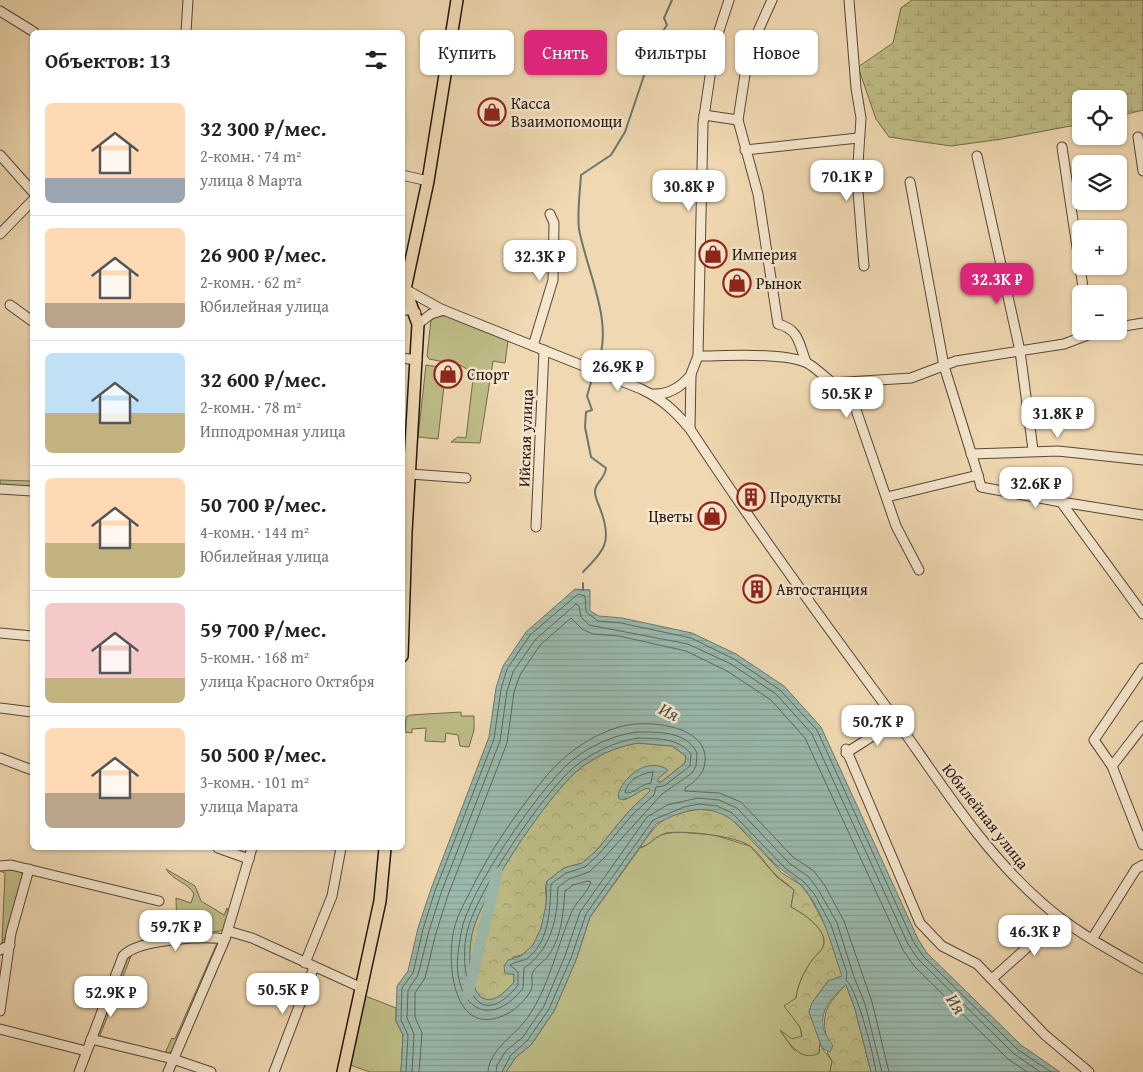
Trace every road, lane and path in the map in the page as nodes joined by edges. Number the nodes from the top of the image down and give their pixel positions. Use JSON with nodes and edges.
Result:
{"nodes":[{"id":1,"x":188,"y":0,"type":"edge"},
{"id":2,"x":457,"y":0,"type":"edge"},
{"id":3,"x":729,"y":0,"type":"edge"},
{"id":4,"x":772,"y":0,"type":"edge"},
{"id":5,"x":849,"y":0,"type":"edge"},
{"id":6,"x":0,"y":11,"type":"edge"},
{"id":7,"x":31,"y":30,"type":"edge"},
{"id":8,"x":186,"y":30,"type":"edge"},
{"id":9,"x":704,"y":115,"type":"junction"},
{"id":10,"x":738,"y":120,"type":"junction"},
{"id":11,"x":858,"y":138,"type":"junction"},
{"id":12,"x":1138,"y":138,"type":"dead end"},
{"id":13,"x":1062,"y":147,"type":"dead end"},
{"id":14,"x":745,"y":150,"type":"junction"},
{"id":15,"x":0,"y":155,"type":"edge"},
{"id":16,"x":977,"y":156,"type":"dead end"},
{"id":17,"x":1143,"y":172,"type":"edge"},
{"id":18,"x":405,"y":176,"type":"edge"},
{"id":19,"x":428,"y":181,"type":"junction"},
{"id":20,"x":910,"y":182,"type":"dead end"},
{"id":21,"x":30,"y":189,"type":"edge"},
{"id":22,"x":30,"y":203,"type":"edge"},
{"id":23,"x":550,"y":214,"type":"dead end"},
{"id":24,"x":0,"y":234,"type":"edge"},
{"id":25,"x":864,"y":266,"type":"dead end"},
{"id":26,"x":1083,"y":285,"type":"edge"},
{"id":27,"x":405,"y":289,"type":"edge"},
{"id":28,"x":405,"y":294,"type":"edge"},
{"id":29,"x":405,"y":296,"type":"edge"},
{"id":30,"x":10,"y":305,"type":"dead end"},
{"id":31,"x":405,"y":310,"type":"edge"},
{"id":32,"x":444,"y":310,"type":"junction"},
{"id":33,"x":417,"y":319,"type":"junction"},
{"id":34,"x":30,"y":320,"type":"edge"},
{"id":35,"x":1143,"y":323,"type":"edge"},
{"id":36,"x":1127,"y":326,"type":"edge"},
{"id":37,"x":1074,"y":340,"type":"edge"},
{"id":38,"x":534,"y":346,"type":"junction"},
{"id":39,"x":544,"y":350,"type":"junction"},
{"id":40,"x":1020,"y":351,"type":"junction"},
{"id":41,"x":698,"y":356,"type":"junction"},
{"id":42,"x":410,"y":361,"type":"edge"},
{"id":43,"x":806,"y":362,"type":"junction"},
{"id":44,"x":944,"y":366,"type":"junction"},
{"id":45,"x":691,"y":374,"type":"junction"},
{"id":46,"x":831,"y":383,"type":"junction"},
{"id":47,"x":648,"y":393,"type":"junction"},
{"id":48,"x":690,"y":429,"type":"junction"},
{"id":49,"x":1033,"y":450,"type":"junction"},
{"id":50,"x":972,"y":454,"type":"junction"},
{"id":51,"x":1143,"y":460,"type":"edge"},
{"id":52,"x":410,"y":474,"type":"junction"},
{"id":53,"x":978,"y":475,"type":"junction"},
{"id":54,"x":466,"y":478,"type":"dead end"},
{"id":55,"x":0,"y":489,"type":"edge"},
{"id":56,"x":30,"y":491,"type":"edge"},
{"id":57,"x":888,"y":497,"type":"junction"},
{"id":58,"x":1061,"y":502,"type":"junction"},
{"id":59,"x":1143,"y":515,"type":"edge"},
{"id":60,"x":405,"y":522,"type":"edge"},
{"id":61,"x":536,"y":527,"type":"dead end"},
{"id":62,"x":919,"y":570,"type":"dead end"},
{"id":63,"x":1143,"y":614,"type":"edge"},
{"id":64,"x":0,"y":633,"type":"edge"},
{"id":65,"x":30,"y":636,"type":"edge"},
{"id":66,"x":1143,"y":668,"type":"edge"},
{"id":67,"x":0,"y":708,"type":"edge"},
{"id":68,"x":30,"y":712,"type":"edge"},
{"id":69,"x":896,"y":721,"type":"junction"},
{"id":70,"x":1143,"y":726,"type":"edge"},
{"id":71,"x":0,"y":758,"type":"edge"},
{"id":72,"x":1112,"y":766,"type":"junction"},
{"id":73,"x":30,"y":769,"type":"edge"},
{"id":74,"x":1143,"y":845,"type":"edge"},
{"id":75,"x":224,"y":850,"type":"edge"},
{"id":76,"x":251,"y":850,"type":"edge"},
{"id":77,"x":341,"y":850,"type":"edge"},
{"id":78,"x":385,"y":850,"type":"edge"},
{"id":79,"x":249,"y":859,"type":"junction"},
{"id":80,"x":1143,"y":865,"type":"edge"},
{"id":81,"x":0,"y":866,"type":"edge"},
{"id":82,"x":29,"y":869,"type":"junction"},
{"id":83,"x":159,"y":901,"type":"dead end"},
{"id":84,"x":1060,"y":918,"type":"junction"},
{"id":85,"x":226,"y":935,"type":"junction"},
{"id":86,"x":1092,"y":939,"type":"junction"},
{"id":87,"x":10,"y":945,"type":"junction"},
{"id":88,"x":0,"y":950,"type":"edge"},
{"id":89,"x":305,"y":963,"type":"junction"},
{"id":90,"x":314,"y":967,"type":"junction"},
{"id":91,"x":1143,"y":969,"type":"edge"},
{"id":92,"x":993,"y":978,"type":"junction"},
{"id":93,"x":362,"y":988,"type":"junction"},
{"id":94,"x":0,"y":1011,"type":"edge"},
{"id":95,"x":0,"y":1029,"type":"edge"},
{"id":96,"x":90,"y":1039,"type":"junction"},
{"id":97,"x":86,"y":1051,"type":"junction"},
{"id":98,"x":173,"y":1059,"type":"junction"},
{"id":99,"x":79,"y":1072,"type":"edge"},
{"id":100,"x":168,"y":1072,"type":"edge"},
{"id":101,"x":211,"y":1072,"type":"edge"},
{"id":102,"x":274,"y":1072,"type":"edge"},
{"id":103,"x":343,"y":1072,"type":"edge"},
{"id":104,"x":1090,"y":1072,"type":"edge"}],
"edges":[{"from":1,"to":8,"type":"street"},
{"from":2,"to":19,"type":"main road"},
{"from":3,"to":9,"type":"street"},
{"from":4,"to":10,"type":"street"},
{"from":5,"to":11,"type":"street"},
{"from":6,"to":7,"type":"street"},
{"from":9,"to":10,"type":"street"},
{"from":9,"to":41,"type":"street"},
{"from":10,"to":14,"type":"street"},
{"from":11,"to":14,"type":"street"},
{"from":11,"to":25,"type":"street"},
{"from":12,"to":17,"type":"street"},
{"from":13,"to":26,"type":"street"},
{"from":14,"to":43,"type":"street"},
{"from":15,"to":21,"type":"street"},
{"from":16,"to":40,"type":"street"},
{"from":18,"to":19,"type":"street"},
{"from":19,"to":27,"type":"main road"},
{"from":20,"to":44,"type":"street"},
{"from":22,"to":24,"type":"street"},
{"from":23,"to":38,"type":"street"},
{"from":28,"to":32,"type":"street","name":"Юбилейная улица"},
{"from":29,"to":33,"type":"main road"},
{"from":30,"to":34,"type":"street"},
{"from":31,"to":33,"type":"street"},
{"from":32,"to":33,"type":"street"},
{"from":32,"to":38,"type":"street","name":"Юбилейная улица"},
{"from":33,"to":42,"type":"main road"},
{"from":35,"to":36,"type":"street"},
{"from":37,"to":40,"type":"street"},
{"from":38,"to":39,"type":"street","name":"Юбилейная улица"},
{"from":39,"to":47,"type":"street","name":"Юбилейная улица"},
{"from":39,"to":61,"type":"street","name":"Ийская улица"},
{"from":40,"to":44,"type":"street"},
{"from":40,"to":49,"type":"street"},
{"from":41,"to":43,"type":"street"},
{"from":41,"to":45,"type":"street"},
{"from":42,"to":52,"type":"main road"},
{"from":43,"to":46,"type":"street"},
{"from":44,"to":46,"type":"street"},
{"from":44,"to":50,"type":"street"},
{"from":45,"to":47,"type":"street"},
{"from":45,"to":48,"type":"street"},
{"from":46,"to":57,"type":"street"},
{"from":47,"to":48,"type":"street","name":"Юбилейная улица"},
{"from":48,"to":69,"type":"street","name":"Юбилейная улица"},
{"from":49,"to":50,"type":"street"},
{"from":49,"to":51,"type":"street"},
{"from":50,"to":53,"type":"street"},
{"from":52,"to":54,"type":"street"},
{"from":52,"to":60,"type":"main road"},
{"from":53,"to":57,"type":"street"},
{"from":53,"to":58,"type":"street"},
{"from":55,"to":56,"type":"street"},
{"from":57,"to":62,"type":"street"},
{"from":58,"to":59,"type":"street"},
{"from":58,"to":63,"type":"street"},
{"from":64,"to":65,"type":"street"},
{"from":66,"to":72,"type":"street"},
{"from":67,"to":68,"type":"street"},
{"from":69,"to":84,"type":"street","name":"Юбилейная улица"},
{"from":69,"to":92,"type":"street"},
{"from":70,"to":72,"type":"street"},
{"from":71,"to":73,"type":"street"},
{"from":72,"to":74,"type":"street"},
{"from":75,"to":79,"type":"street"},
{"from":76,"to":79,"type":"street"},
{"from":77,"to":89,"type":"street"},
{"from":78,"to":93,"type":"main road"},
{"from":79,"to":85,"type":"street"},
{"from":80,"to":86,"type":"street"},
{"from":81,"to":82,"type":"street"},
{"from":82,"to":83,"type":"street"},
{"from":82,"to":87,"type":"street"},
{"from":84,"to":86,"type":"street","name":"Юбилейная улица"},
{"from":84,"to":92,"type":"street"},
{"from":85,"to":89,"type":"street"},
{"from":85,"to":96,"type":"street"},
{"from":85,"to":98,"type":"street"},
{"from":86,"to":91,"type":"street","name":"Юбилейная улица"},
{"from":87,"to":88,"type":"street"},
{"from":87,"to":94,"type":"street"},
{"from":89,"to":90,"type":"street"},
{"from":90,"to":93,"type":"street"},
{"from":90,"to":102,"type":"street"},
{"from":92,"to":104,"type":"street"},
{"from":93,"to":103,"type":"main road"},
{"from":95,"to":97,"type":"street"},
{"from":96,"to":97,"type":"street"},
{"from":96,"to":98,"type":"street"},
{"from":97,"to":99,"type":"street"},
{"from":98,"to":100,"type":"street"},
{"from":98,"to":101,"type":"street"}]}
